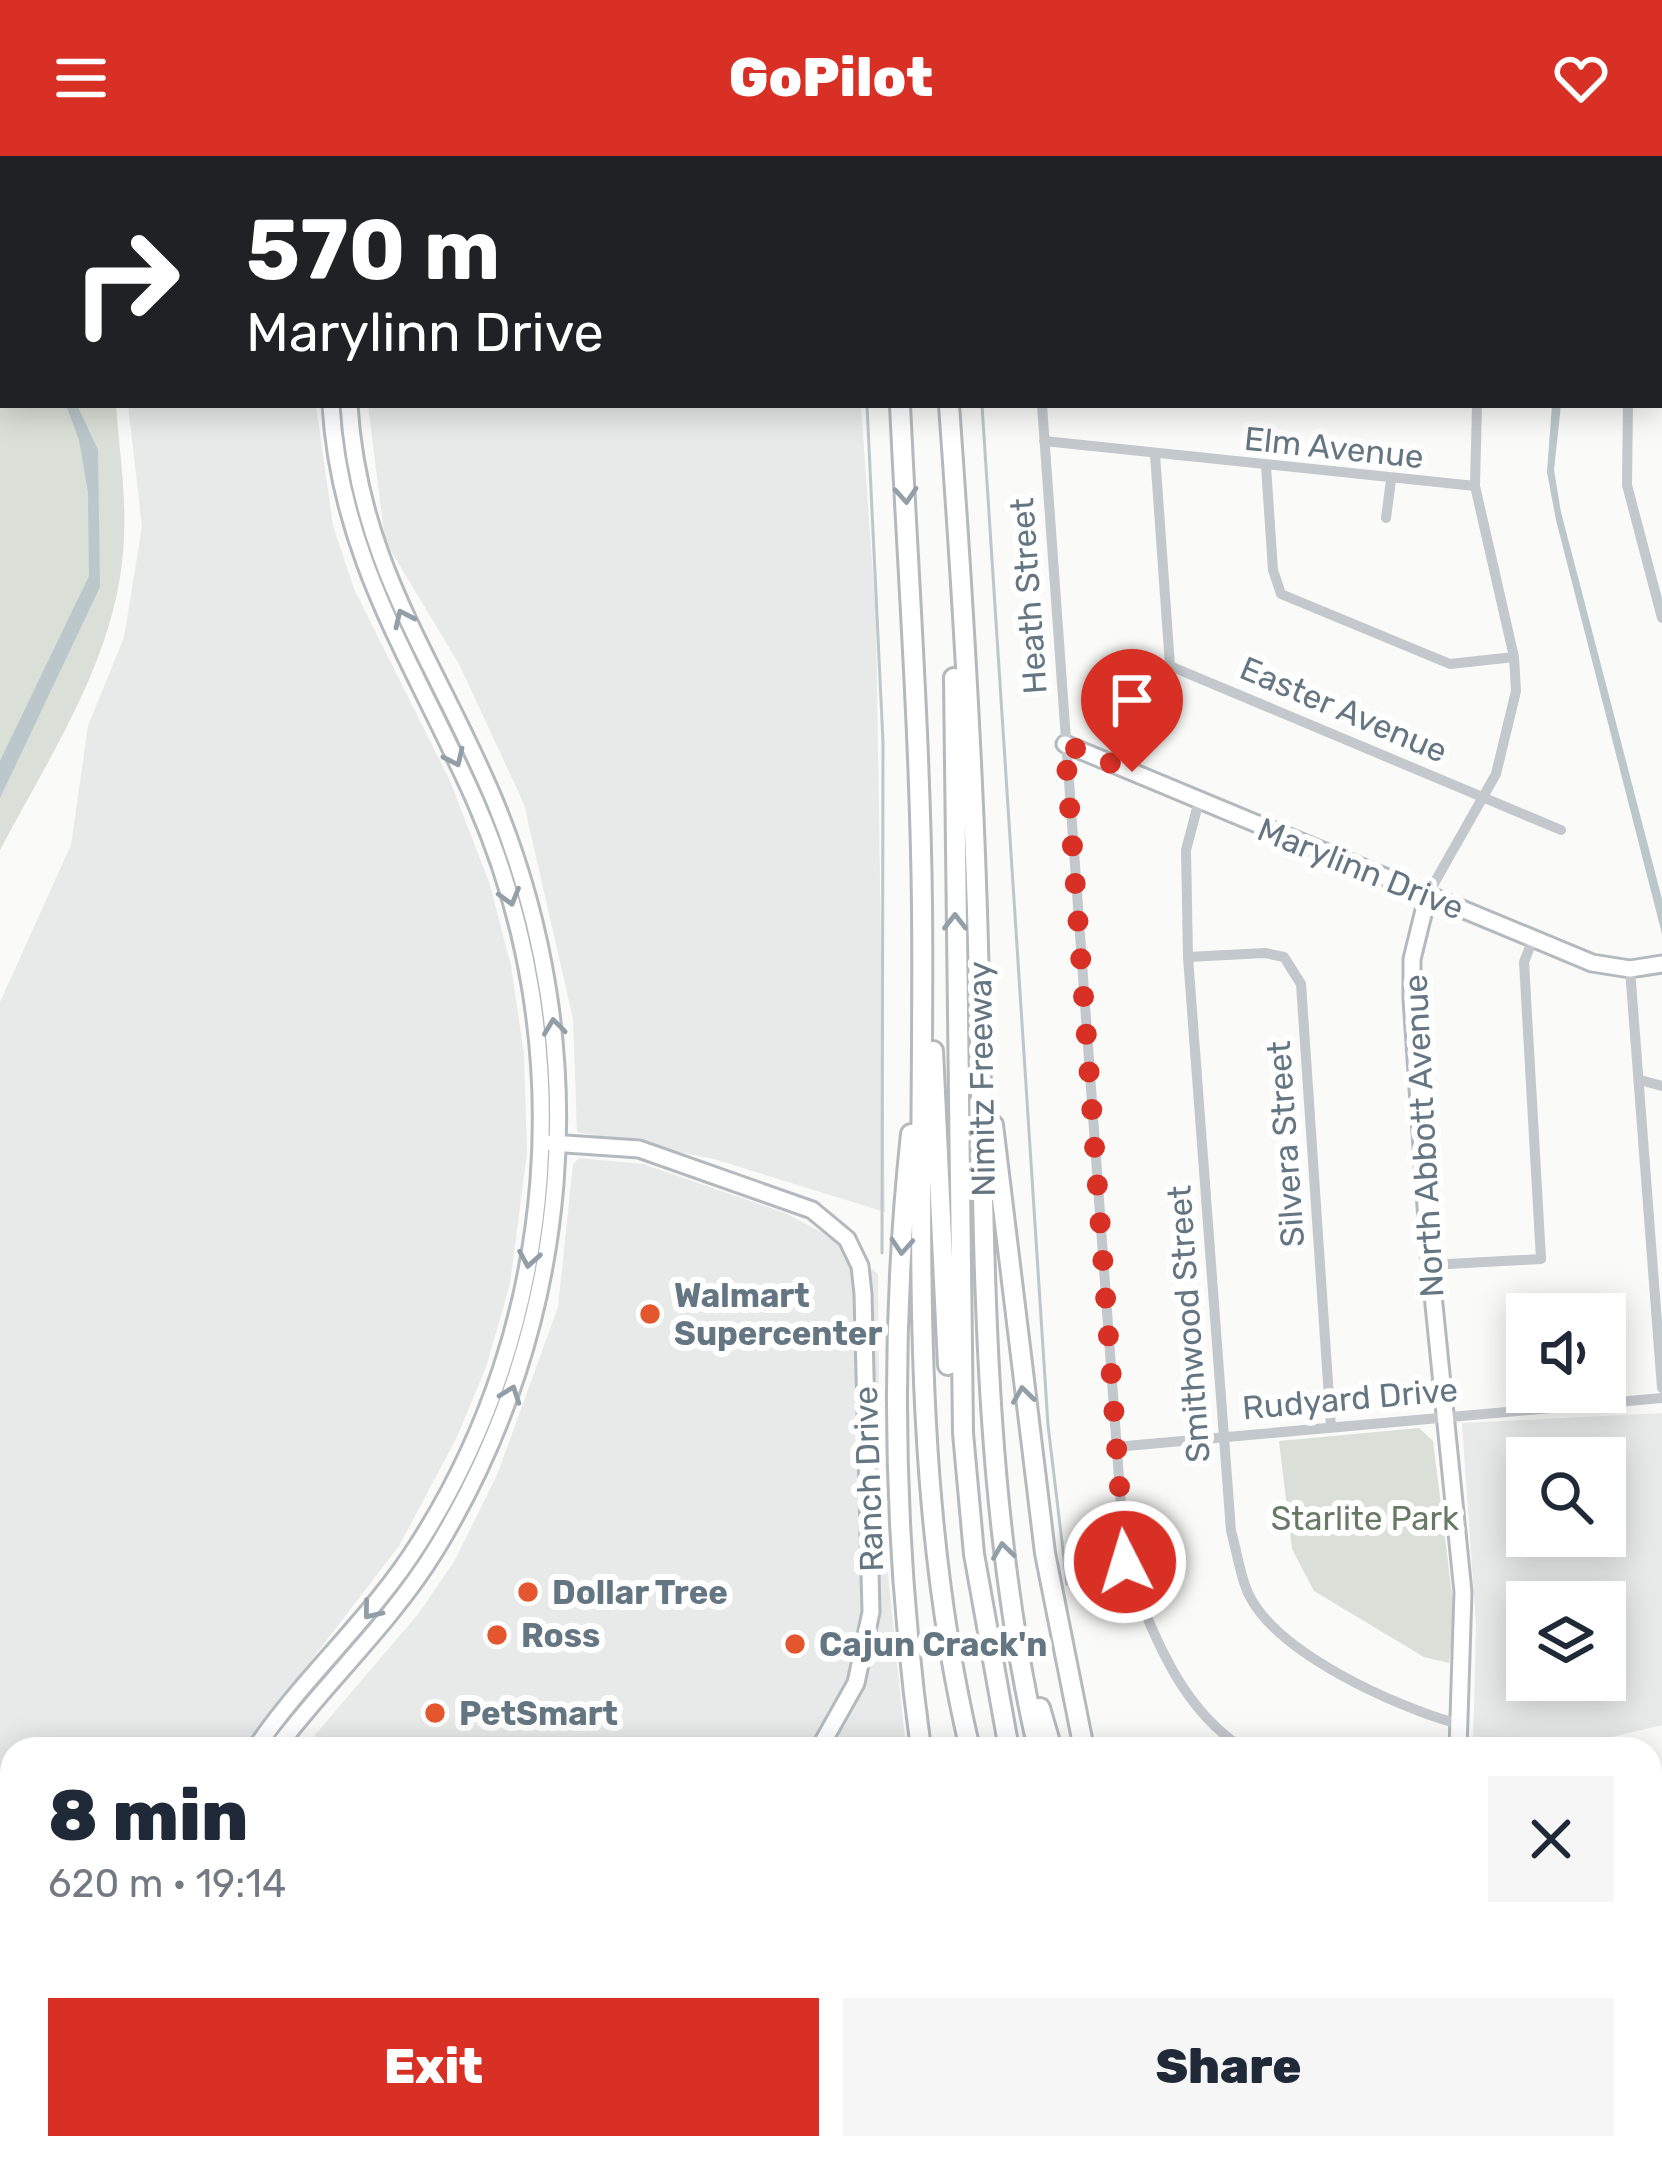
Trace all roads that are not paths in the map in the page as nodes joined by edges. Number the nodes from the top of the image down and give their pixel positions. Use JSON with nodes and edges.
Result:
{"nodes":[{"id":1,"x":331,"y":408,"type":"edge"},
{"id":2,"x":349,"y":408,"type":"edge"},
{"id":3,"x":900,"y":408,"type":"edge"},
{"id":4,"x":949,"y":408,"type":"edge"},
{"id":5,"x":1042,"y":408,"type":"edge"},
{"id":6,"x":1477,"y":408,"type":"edge"},
{"id":7,"x":1628,"y":408,"type":"edge"},
{"id":8,"x":1044,"y":441,"type":"junction"},
{"id":9,"x":952,"y":448,"type":"junction"},
{"id":10,"x":1155,"y":454,"type":"junction"},
{"id":11,"x":1266,"y":466,"type":"junction"},
{"id":12,"x":1390,"y":480,"type":"junction"},
{"id":13,"x":1475,"y":486,"type":"junction"},
{"id":14,"x":1386,"y":518,"type":"dead end"},
{"id":15,"x":913,"y":584,"type":"junction"},
{"id":16,"x":1662,"y":618,"type":"edge"},
{"id":17,"x":1514,"y":657,"type":"junction"},
{"id":18,"x":1065,"y":744,"type":"junction"},
{"id":19,"x":1484,"y":797,"type":"junction"},
{"id":20,"x":1199,"y":801,"type":"junction"},
{"id":21,"x":1561,"y":830,"type":"dead end"},
{"id":22,"x":1428,"y":894,"type":"junction"},
{"id":23,"x":1533,"y":939,"type":"junction"},
{"id":24,"x":1188,"y":957,"type":"junction"},
{"id":25,"x":1662,"y":964,"type":"edge"},
{"id":26,"x":1630,"y":969,"type":"junction"},
{"id":27,"x":979,"y":981,"type":"junction"},
{"id":28,"x":921,"y":1046,"type":"junction"},
{"id":29,"x":1640,"y":1080,"type":"junction"},
{"id":30,"x":1662,"y":1086,"type":"edge"},
{"id":31,"x":542,"y":1143,"type":"junction"},
{"id":32,"x":560,"y":1144,"type":"junction"},
{"id":33,"x":1430,"y":1265,"type":"junction"},
{"id":34,"x":1662,"y":1388,"type":"edge"},
{"id":35,"x":1662,"y":1397,"type":"edge"},
{"id":36,"x":1443,"y":1417,"type":"junction"},
{"id":37,"x":1331,"y":1427,"type":"junction"},
{"id":38,"x":1223,"y":1437,"type":"junction"},
{"id":39,"x":1115,"y":1447,"type":"junction"},
{"id":40,"x":1010,"y":1605,"type":"junction"},
{"id":41,"x":951,"y":1658,"type":"junction"},
{"id":42,"x":1455,"y":1723,"type":"junction"},
{"id":43,"x":265,"y":1737,"type":"edge"},
{"id":44,"x":286,"y":1737,"type":"edge"},
{"id":45,"x":826,"y":1737,"type":"edge"},
{"id":46,"x":920,"y":1737,"type":"edge"},
{"id":47,"x":957,"y":1737,"type":"edge"},
{"id":48,"x":967,"y":1737,"type":"edge"},
{"id":49,"x":996,"y":1737,"type":"edge"},
{"id":50,"x":1008,"y":1737,"type":"edge"},
{"id":51,"x":1036,"y":1737,"type":"edge"},
{"id":52,"x":1048,"y":1737,"type":"edge"},
{"id":53,"x":1082,"y":1737,"type":"edge"},
{"id":54,"x":1232,"y":1737,"type":"edge"},
{"id":55,"x":1457,"y":1737,"type":"edge"}],
"edges":[{"from":1,"to":31,"type":"main road","one_way":true},
{"from":32,"to":2,"type":"main road","one_way":true},
{"from":3,"to":15,"type":"highway","name":"Nimitz Freeway","one_way":true},
{"from":4,"to":9,"type":"highway","name":"Nimitz Freeway"},
{"from":5,"to":8,"type":"street","name":"Heath Street"},
{"from":6,"to":13,"type":"street","name":"North Abbott Avenue"},
{"from":7,"to":16,"type":"street"},
{"from":8,"to":10,"type":"street","name":"Elm Avenue"},
{"from":8,"to":18,"type":"street","name":"Heath Street"},
{"from":9,"to":27,"type":"highway","name":"Nimitz Freeway"},
{"from":50,"to":9,"type":"highway","one_way":true},
{"from":10,"to":11,"type":"street","name":"Elm Avenue"},
{"from":10,"to":19,"type":"street","name":"Easter Avenue"},
{"from":11,"to":12,"type":"street","name":"Elm Avenue"},
{"from":11,"to":17,"type":"street"},
{"from":12,"to":13,"type":"street","name":"Elm Avenue"},
{"from":12,"to":14,"type":"street"},
{"from":13,"to":17,"type":"street","name":"North Abbott Avenue"},
{"from":15,"to":28,"type":"highway","name":"Nimitz Freeway"},
{"from":15,"to":49,"type":"highway"},
{"from":17,"to":19,"type":"street","name":"North Abbott Avenue"},
{"from":18,"to":20,"type":"main road","name":"Marylinn Drive"},
{"from":18,"to":39,"type":"street","name":"Heath Street"},
{"from":19,"to":21,"type":"street","name":"Easter Avenue"},
{"from":19,"to":22,"type":"street","name":"North Abbott Avenue"},
{"from":20,"to":22,"type":"main road","name":"Marylinn Drive"},
{"from":20,"to":24,"type":"street","name":"Smithwood Street"},
{"from":22,"to":23,"type":"main road","name":"Marylinn Drive"},
{"from":22,"to":33,"type":"main road","name":"North Abbott Avenue"},
{"from":23,"to":26,"type":"main road","name":"Marylinn Drive"},
{"from":23,"to":33,"type":"street"},
{"from":24,"to":37,"type":"street","name":"Silvera Street"},
{"from":24,"to":38,"type":"street","name":"Smithwood Street"},
{"from":25,"to":26,"type":"main road","name":"Marylinn Drive"},
{"from":26,"to":29,"type":"street"},
{"from":40,"to":27,"type":"highway","name":"Nimitz Freeway","one_way":true},
{"from":53,"to":27,"type":"highway","one_way":true},
{"from":28,"to":41,"type":"highway","name":"Nimitz Freeway"},
{"from":28,"to":46,"type":"highway","one_way":true},
{"from":29,"to":30,"type":"street"},
{"from":29,"to":34,"type":"street"},
{"from":31,"to":32,"type":"main road","name":"Ranch Drive"},
{"from":31,"to":43,"type":"main road","one_way":true},
{"from":44,"to":32,"type":"main road","one_way":true},
{"from":32,"to":45,"type":"main road","name":"Ranch Drive"},
{"from":33,"to":36,"type":"main road","name":"North Abbott Avenue"},
{"from":35,"to":36,"type":"street","name":"Rudyard Drive"},
{"from":36,"to":37,"type":"street","name":"Rudyard Drive"},
{"from":36,"to":42,"type":"main road","name":"North Abbott Avenue"},
{"from":37,"to":38,"type":"street","name":"Rudyard Drive"},
{"from":38,"to":39,"type":"street","name":"Rudyard Drive"},
{"from":38,"to":42,"type":"street","name":"Smithwood Street"},
{"from":39,"to":54,"type":"street","name":"Heath Street"},
{"from":40,"to":51,"type":"highway","name":"Nimitz Freeway"},
{"from":40,"to":52,"type":"highway"},
{"from":41,"to":47,"type":"highway"},
{"from":41,"to":48,"type":"highway","name":"Nimitz Freeway"},
{"from":42,"to":55,"type":"main road","name":"North Abbott Avenue"}]}
